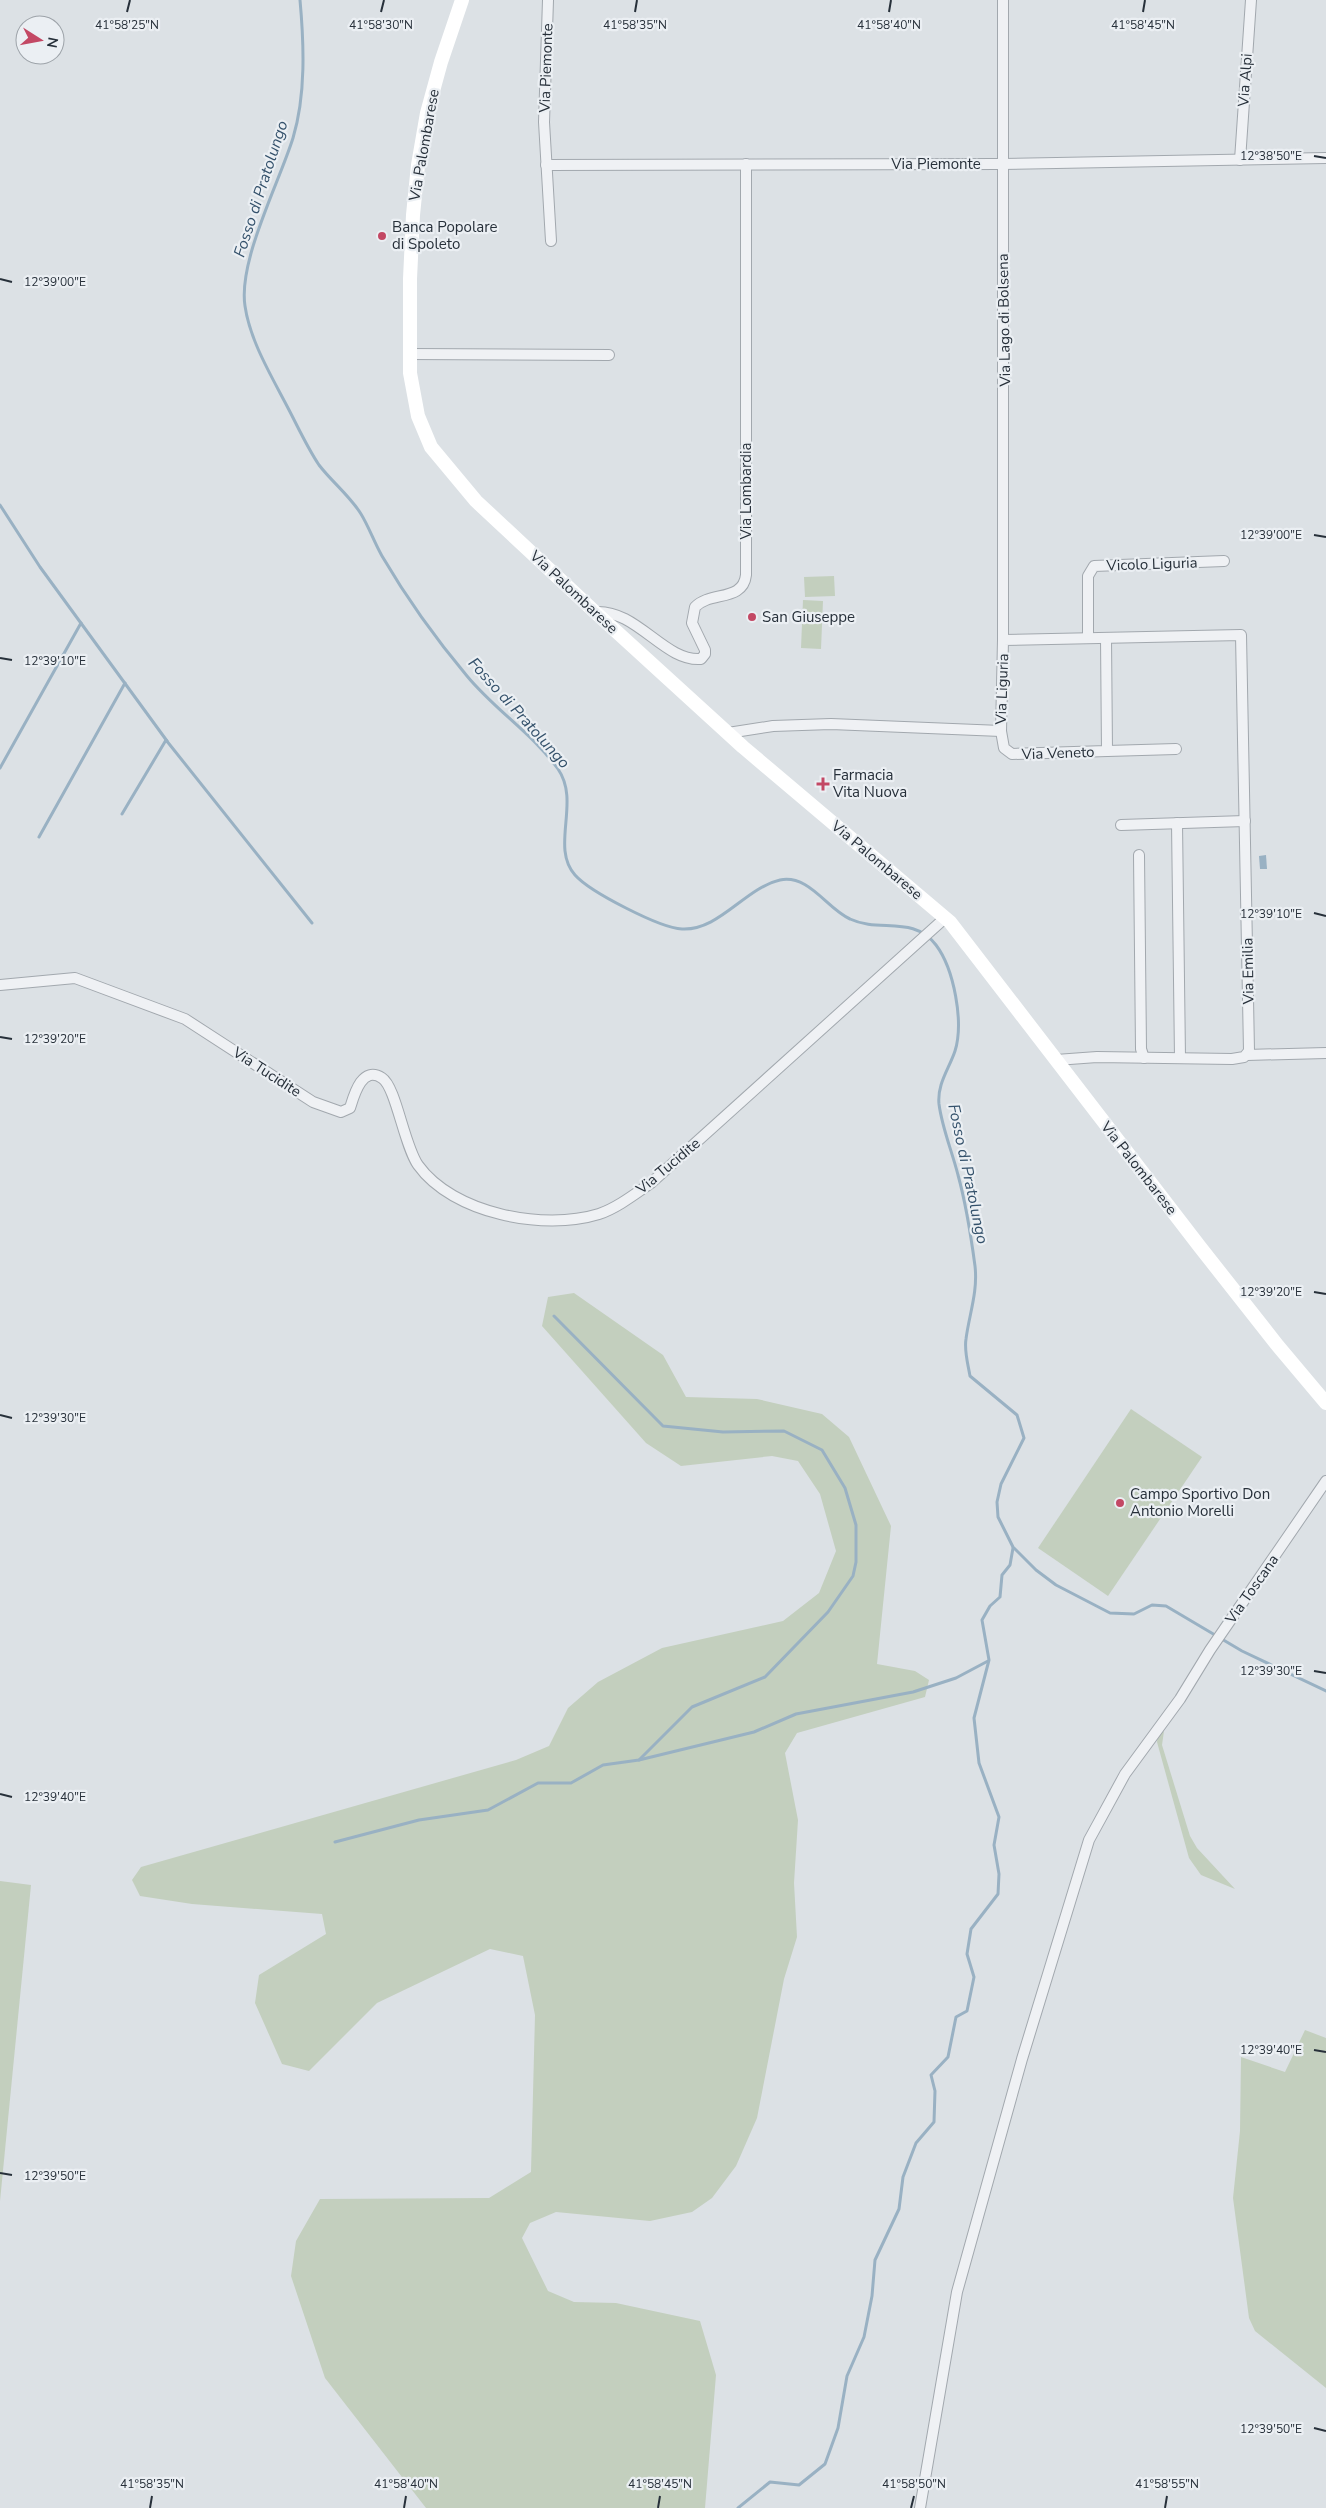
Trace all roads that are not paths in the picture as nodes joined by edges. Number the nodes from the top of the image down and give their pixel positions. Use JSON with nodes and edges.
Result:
{"nodes":[{"id":1,"x":462,"y":0,"type":"edge"},
{"id":2,"x":548,"y":0,"type":"edge"},
{"id":3,"x":1003,"y":0,"type":"edge"},
{"id":4,"x":1251,"y":0,"type":"edge"},
{"id":5,"x":1326,"y":158,"type":"edge"},
{"id":6,"x":1240,"y":160,"type":"junction"},
{"id":7,"x":746,"y":164,"type":"junction"},
{"id":8,"x":1002,"y":164,"type":"junction"},
{"id":9,"x":546,"y":165,"type":"junction"},
{"id":10,"x":551,"y":241,"type":"dead end"},
{"id":11,"x":410,"y":354,"type":"junction"},
{"id":12,"x":609,"y":355,"type":"dead end"},
{"id":13,"x":1224,"y":561,"type":"dead end"},
{"id":14,"x":594,"y":612,"type":"junction"},
{"id":15,"x":1240,"y":635,"type":"joint"},
{"id":16,"x":1088,"y":638,"type":"junction"},
{"id":17,"x":1106,"y":638,"type":"junction"},
{"id":18,"x":1003,"y":640,"type":"junction"},
{"id":19,"x":1001,"y":731,"type":"junction"},
{"id":20,"x":728,"y":733,"type":"junction"},
{"id":21,"x":1176,"y":749,"type":"dead end"},
{"id":22,"x":1107,"y":751,"type":"junction"},
{"id":23,"x":1245,"y":821,"type":"junction"},
{"id":24,"x":1177,"y":823,"type":"junction"},
{"id":25,"x":1122,"y":825,"type":"dead end"},
{"id":26,"x":1139,"y":855,"type":"dead end"},
{"id":27,"x":945,"y":918,"type":"junction"},
{"id":28,"x":0,"y":985,"type":"edge"},
{"id":29,"x":1326,"y":1053,"type":"edge"},
{"id":30,"x":1247,"y":1055,"type":"junction"},
{"id":31,"x":1144,"y":1058,"type":"junction"},
{"id":32,"x":1180,"y":1058,"type":"junction"},
{"id":33,"x":1056,"y":1060,"type":"junction"},
{"id":34,"x":1326,"y":1403,"type":"edge"},
{"id":35,"x":1326,"y":1481,"type":"edge"},
{"id":36,"x":920,"y":2508,"type":"edge"}],
"edges":[{"from":1,"to":11,"type":"main road","name":"Via Palombarese"},
{"from":2,"to":9,"type":"street","name":"Via Piemonte"},
{"from":3,"to":8,"type":"street","name":"Via Lago di Bolsena"},
{"from":4,"to":6,"type":"street","name":"Via Alpi"},
{"from":5,"to":6,"type":"street","name":"Via Piemonte"},
{"from":6,"to":8,"type":"street","name":"Via Piemonte"},
{"from":7,"to":8,"type":"street","name":"Via Piemonte"},
{"from":7,"to":9,"type":"street","name":"Via Piemonte"},
{"from":7,"to":14,"type":"street","name":"Via Lombardia"},
{"from":8,"to":18,"type":"street","name":"Via Lago di Bolsena"},
{"from":9,"to":10,"type":"street","name":"Via Piemonte"},
{"from":11,"to":12,"type":"street"},
{"from":11,"to":14,"type":"main road","name":"Via Palombarese"},
{"from":13,"to":16,"type":"street","name":"Vicolo Liguria"},
{"from":14,"to":20,"type":"main road","name":"Via Palombarese"},
{"from":15,"to":17,"type":"street","name":"Via Liguria"},
{"from":15,"to":23,"type":"street","name":"Via Emilia"},
{"from":16,"to":17,"type":"street","name":"Via Liguria"},
{"from":16,"to":18,"type":"street","name":"Via Liguria"},
{"from":17,"to":22,"type":"street","name":"Via Veneto"},
{"from":18,"to":19,"type":"street","name":"Via Liguria"},
{"from":19,"to":20,"type":"street","name":"Via Liguria"},
{"from":19,"to":22,"type":"street","name":"Via Veneto"},
{"from":20,"to":27,"type":"main road","name":"Via Palombarese"},
{"from":21,"to":22,"type":"street"},
{"from":23,"to":24,"type":"street"},
{"from":23,"to":30,"type":"street","name":"Via Emilia"},
{"from":24,"to":25,"type":"street"},
{"from":24,"to":32,"type":"street"},
{"from":26,"to":31,"type":"street"},
{"from":27,"to":28,"type":"street","name":"Via Tucidite"},
{"from":27,"to":33,"type":"main road","name":"Via Palombarese"},
{"from":29,"to":30,"type":"street"},
{"from":30,"to":32,"type":"street"},
{"from":31,"to":32,"type":"street"},
{"from":31,"to":33,"type":"street"},
{"from":33,"to":34,"type":"main road","name":"Via Palombarese"},
{"from":35,"to":36,"type":"street","name":"Via Toscana"}]}
